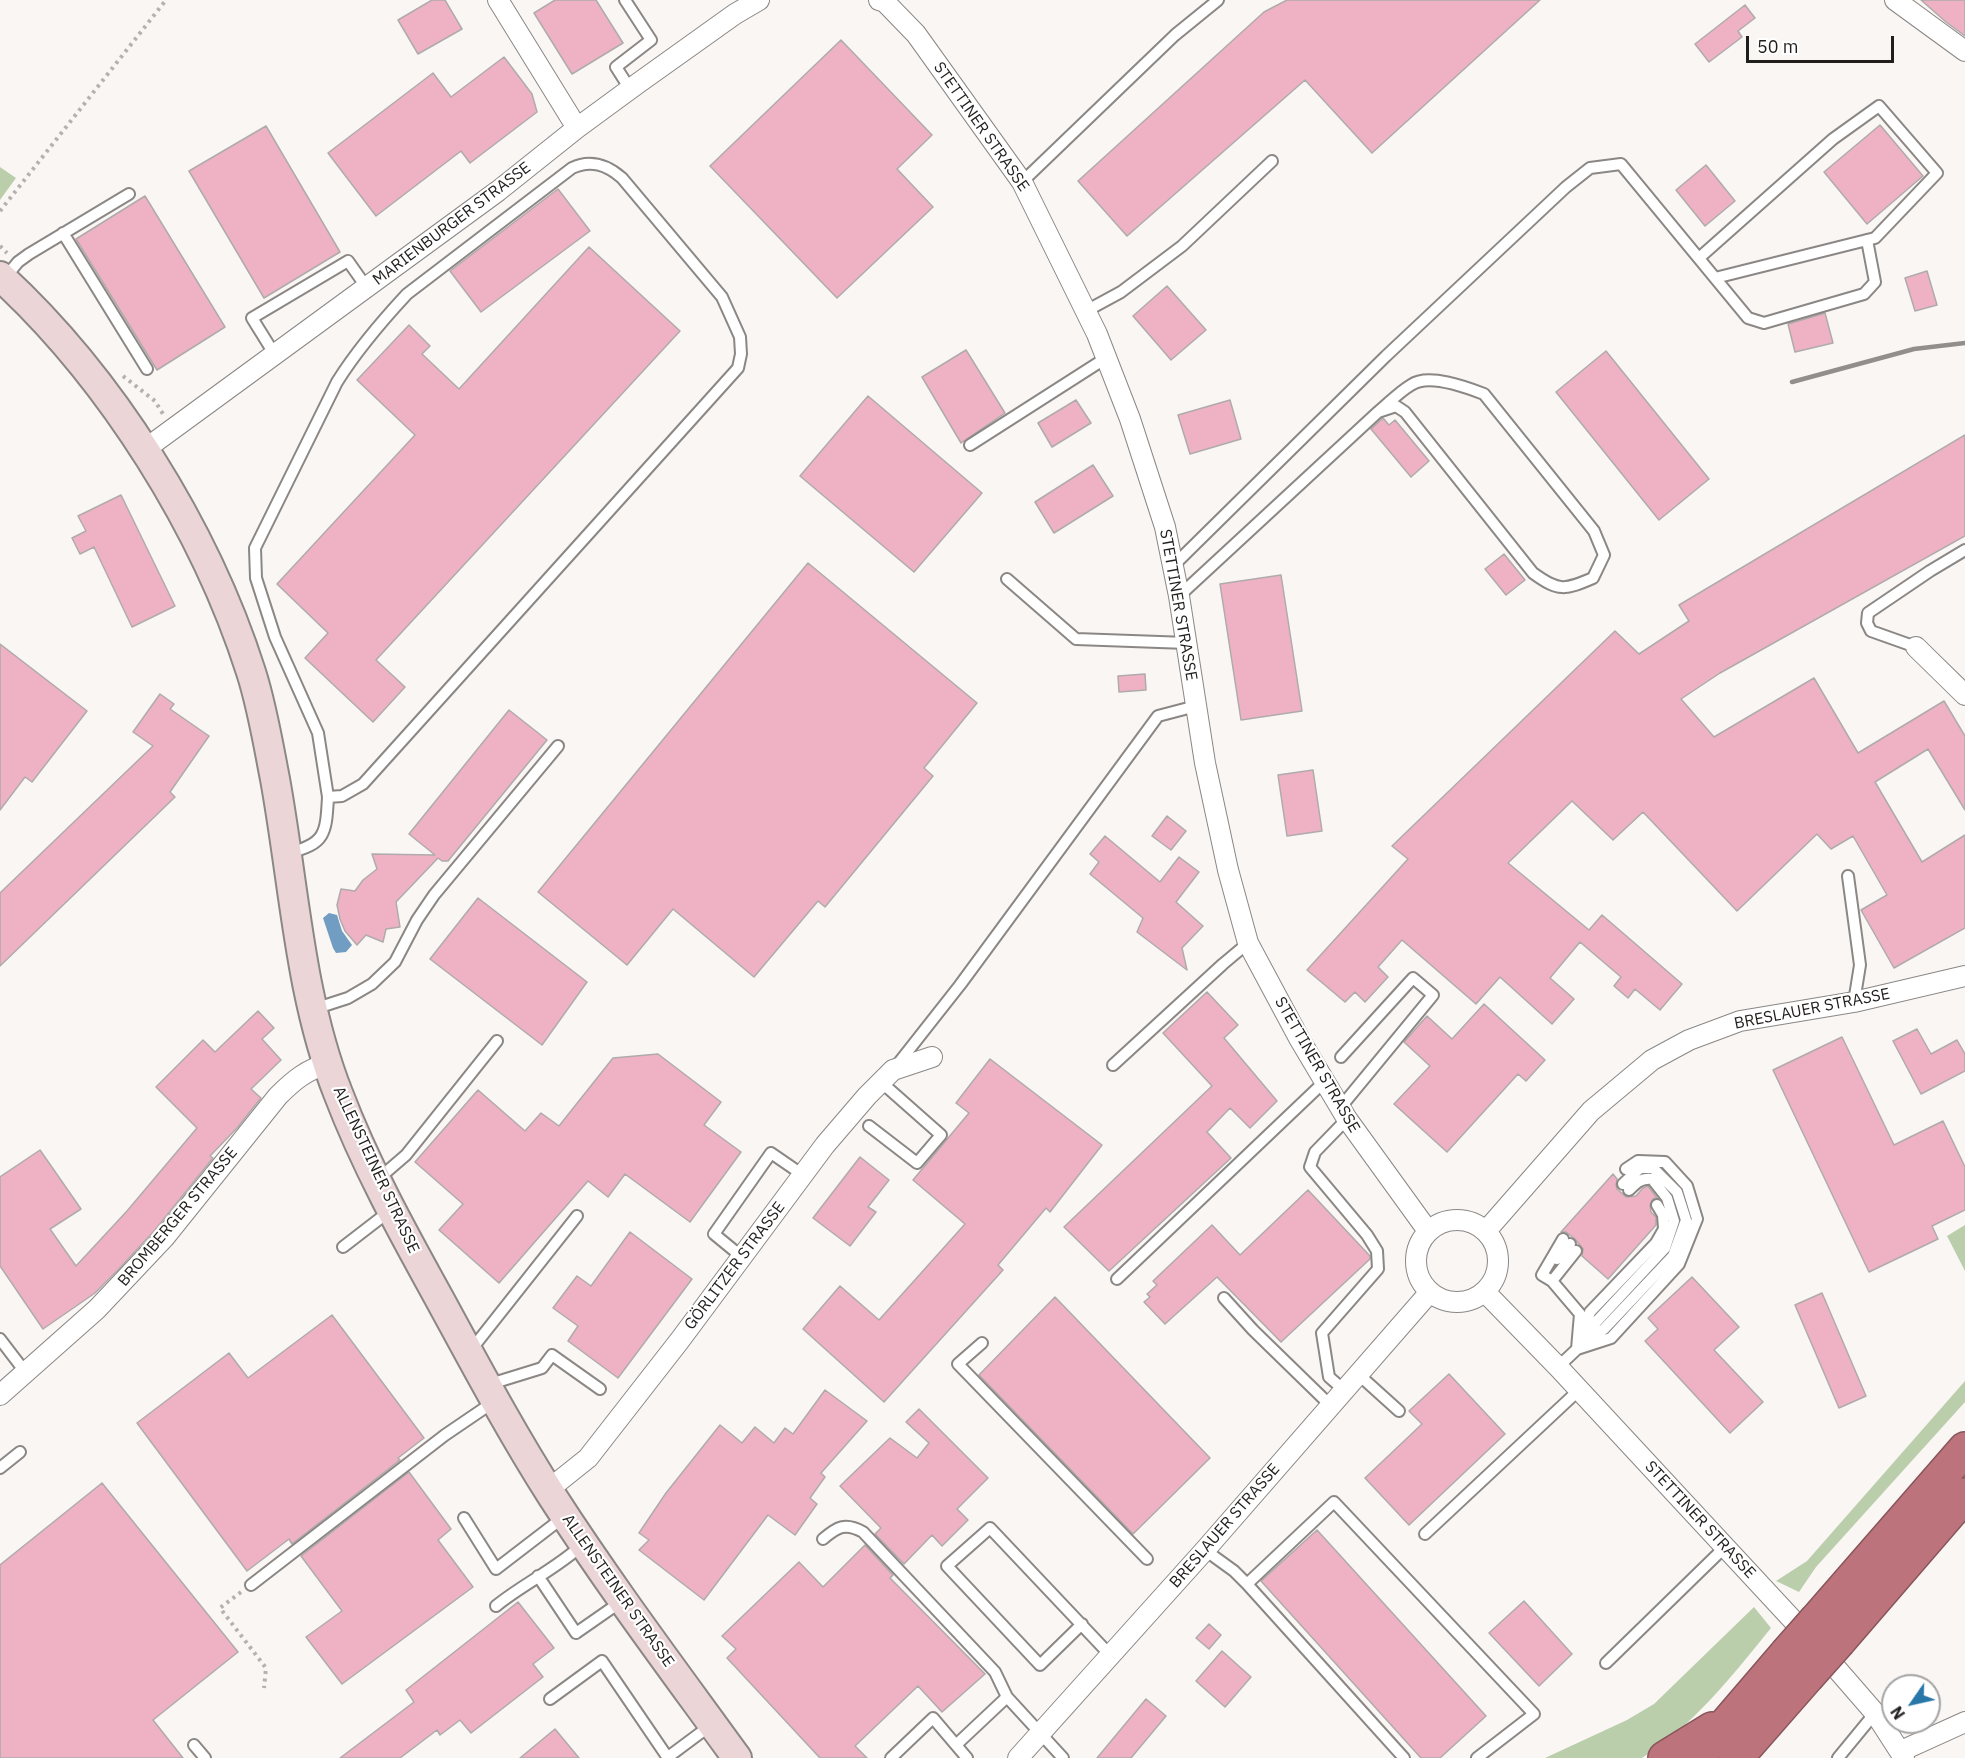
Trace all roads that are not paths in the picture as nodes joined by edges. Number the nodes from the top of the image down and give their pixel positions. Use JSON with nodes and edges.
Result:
{"nodes":[{"id":1,"x":498,"y":0,"type":"edge"},
{"id":2,"x":625,"y":0,"type":"edge"},
{"id":3,"x":759,"y":0,"type":"edge"},
{"id":4,"x":879,"y":0,"type":"edge"},
{"id":5,"x":1218,"y":0,"type":"edge"},
{"id":6,"x":1895,"y":0,"type":"edge"},
{"id":7,"x":1965,"y":51,"type":"edge"},
{"id":8,"x":630,"y":89,"type":"junction"},
{"id":9,"x":578,"y":128,"type":"junction"},
{"id":10,"x":1272,"y":161,"type":"dead end"},
{"id":11,"x":1022,"y":182,"type":"junction"},
{"id":12,"x":129,"y":194,"type":"dead end"},
{"id":13,"x":63,"y":233,"type":"junction"},
{"id":14,"x":1867,"y":240,"type":"junction"},
{"id":15,"x":1700,"y":258,"type":"junction"},
{"id":16,"x":2,"y":278,"type":"edge"},
{"id":17,"x":1715,"y":278,"type":"junction"},
{"id":18,"x":367,"y":288,"type":"junction"},
{"id":19,"x":1086,"y":311,"type":"junction"},
{"id":20,"x":275,"y":355,"type":"junction"},
{"id":21,"x":1106,"y":358,"type":"junction"},
{"id":22,"x":147,"y":369,"type":"dead end"},
{"id":23,"x":1378,"y":412,"type":"junction"},
{"id":24,"x":970,"y":445,"type":"dead end"},
{"id":25,"x":144,"y":450,"type":"junction"},
{"id":26,"x":1965,"y":550,"type":"edge"},
{"id":27,"x":1173,"y":566,"type":"junction"},
{"id":28,"x":1007,"y":579,"type":"dead end"},
{"id":29,"x":1179,"y":596,"type":"junction"},
{"id":30,"x":1186,"y":643,"type":"junction"},
{"id":31,"x":1916,"y":647,"type":"joint"},
{"id":32,"x":1965,"y":695,"type":"edge"},
{"id":33,"x":1196,"y":706,"type":"junction"},
{"id":34,"x":558,"y":746,"type":"dead end"},
{"id":35,"x":328,"y":797,"type":"junction"},
{"id":36,"x":287,"y":854,"type":"junction"},
{"id":37,"x":1848,"y":876,"type":"dead end"},
{"id":38,"x":1248,"y":943,"type":"junction"},
{"id":39,"x":1965,"y":976,"type":"edge"},
{"id":40,"x":1854,"y":1002,"type":"junction"},
{"id":41,"x":313,"y":1009,"type":"junction"},
{"id":42,"x":497,"y":1041,"type":"dead end"},
{"id":43,"x":932,"y":1057,"type":"dead end"},
{"id":44,"x":1341,"y":1057,"type":"dead end"},
{"id":45,"x":327,"y":1064,"type":"junction"},
{"id":46,"x":1113,"y":1065,"type":"dead end"},
{"id":47,"x":887,"y":1076,"type":"junction"},
{"id":48,"x":1324,"y":1082,"type":"junction"},
{"id":49,"x":1343,"y":1114,"type":"junction"},
{"id":50,"x":869,"y":1126,"type":"dead end"},
{"id":51,"x":1626,"y":1169,"type":"dead end"},
{"id":52,"x":803,"y":1175,"type":"junction"},
{"id":53,"x":376,"y":1180,"type":"junction"},
{"id":54,"x":1632,"y":1187,"type":"dead end"},
{"id":55,"x":1657,"y":1205,"type":"dead end"},
{"id":56,"x":392,"y":1210,"type":"junction"},
{"id":57,"x":578,"y":1216,"type":"dead end"},
{"id":58,"x":1428,"y":1231,"type":"junction"},
{"id":59,"x":1486,"y":1232,"type":"junction"},
{"id":60,"x":343,"y":1248,"type":"dead end"},
{"id":61,"x":742,"y":1257,"type":"junction"},
{"id":62,"x":1547,"y":1278,"type":"junction"},
{"id":63,"x":1118,"y":1279,"type":"dead end"},
{"id":64,"x":1430,"y":1292,"type":"junction"},
{"id":65,"x":1485,"y":1292,"type":"junction"},
{"id":66,"x":1224,"y":1298,"type":"dead end"},
{"id":67,"x":0,"y":1339,"type":"edge"},
{"id":68,"x":982,"y":1343,"type":"dead end"},
{"id":69,"x":1577,"y":1349,"type":"junction"},
{"id":70,"x":469,"y":1352,"type":"junction"},
{"id":71,"x":1558,"y":1368,"type":"junction"},
{"id":72,"x":26,"y":1373,"type":"junction"},
{"id":73,"x":1358,"y":1374,"type":"junction"},
{"id":74,"x":600,"y":1389,"type":"dead end"},
{"id":75,"x":1344,"y":1390,"type":"junction"},
{"id":76,"x":1579,"y":1390,"type":"junction"},
{"id":77,"x":491,"y":1393,"type":"junction"},
{"id":78,"x":0,"y":1395,"type":"edge"},
{"id":79,"x":1331,"y":1406,"type":"junction"},
{"id":80,"x":1400,"y":1411,"type":"dead end"},
{"id":81,"x":1965,"y":1449,"type":"edge"},
{"id":82,"x":20,"y":1452,"type":"dead end"},
{"id":83,"x":0,"y":1468,"type":"edge"},
{"id":84,"x":548,"y":1490,"type":"junction"},
{"id":85,"x":1965,"y":1495,"type":"edge"},
{"id":86,"x":566,"y":1516,"type":"junction"},
{"id":87,"x":464,"y":1518,"type":"dead end"},
{"id":88,"x":1425,"y":1534,"type":"dead end"},
{"id":89,"x":823,"y":1539,"type":"dead end"},
{"id":90,"x":584,"y":1543,"type":"junction"},
{"id":91,"x":1725,"y":1547,"type":"junction"},
{"id":92,"x":1205,"y":1550,"type":"junction"},
{"id":93,"x":1147,"y":1559,"type":"dead end"},
{"id":94,"x":538,"y":1576,"type":"junction"},
{"id":95,"x":1247,"y":1584,"type":"junction"},
{"id":96,"x":251,"y":1585,"type":"road end"},
{"id":97,"x":623,"y":1600,"type":"junction"},
{"id":98,"x":496,"y":1606,"type":"dead end"},
{"id":99,"x":1082,"y":1624,"type":"junction"},
{"id":100,"x":1828,"y":1630,"type":"junction"},
{"id":101,"x":1111,"y":1656,"type":"junction"},
{"id":102,"x":1606,"y":1664,"type":"dead end"},
{"id":103,"x":1797,"y":1665,"type":"junction"},
{"id":104,"x":1007,"y":1697,"type":"junction"},
{"id":105,"x":550,"y":1699,"type":"dead end"},
{"id":106,"x":1875,"y":1713,"type":"junction"},
{"id":107,"x":1732,"y":1717,"type":"junction"},
{"id":108,"x":1965,"y":1722,"type":"edge"},
{"id":109,"x":712,"y":1724,"type":"junction"},
{"id":110,"x":1039,"y":1732,"type":"junction"},
{"id":111,"x":957,"y":1744,"type":"junction"},
{"id":112,"x":194,"y":1745,"type":"dead end"},
{"id":113,"x":1902,"y":1755,"type":"edge"},
{"id":114,"x":205,"y":1758,"type":"edge"},
{"id":115,"x":668,"y":1758,"type":"edge"},
{"id":116,"x":737,"y":1758,"type":"edge"},
{"id":117,"x":891,"y":1758,"type":"edge"},
{"id":118,"x":967,"y":1758,"type":"edge"},
{"id":119,"x":1018,"y":1758,"type":"edge"},
{"id":120,"x":1063,"y":1758,"type":"edge"},
{"id":121,"x":1404,"y":1758,"type":"edge"},
{"id":122,"x":1477,"y":1758,"type":"edge"},
{"id":123,"x":1665,"y":1758,"type":"edge"},
{"id":124,"x":1697,"y":1758,"type":"edge"},
{"id":125,"x":1736,"y":1758,"type":"edge"},
{"id":126,"x":1838,"y":1758,"type":"edge"}],
"edges":[{"from":1,"to":9,"type":"street"},
{"from":2,"to":8,"type":"lane"},
{"from":3,"to":8,"type":"street","name":"MARIENBURGER STRASSE"},
{"from":4,"to":11,"type":"street","name":"STETTINER STRASSE"},
{"from":5,"to":11,"type":"lane"},
{"from":6,"to":7,"type":"street"},
{"from":8,"to":9,"type":"street","name":"MARIENBURGER STRASSE"},
{"from":9,"to":18,"type":"street","name":"MARIENBURGER STRASSE"},
{"from":10,"to":19,"type":"lane"},
{"from":11,"to":19,"type":"street","name":"STETTINER STRASSE"},
{"from":12,"to":13,"type":"lane"},
{"from":13,"to":16,"type":"lane"},
{"from":13,"to":22,"type":"lane"},
{"from":14,"to":15,"type":"lane"},
{"from":14,"to":17,"type":"lane"},
{"from":14,"to":17,"type":"lane"},
{"from":15,"to":17,"type":"lane"},
{"from":15,"to":27,"type":"lane"},
{"from":16,"to":25,"type":"street","name":"ALLENSTEINER STRASSE"},
{"from":18,"to":20,"type":"street","name":"MARIENBURGER STRASSE"},
{"from":18,"to":20,"type":"lane"},
{"from":19,"to":21,"type":"street","name":"STETTINER STRASSE"},
{"from":20,"to":25,"type":"street","name":"MARIENBURGER STRASSE"},
{"from":21,"to":24,"type":"lane"},
{"from":21,"to":27,"type":"street","name":"STETTINER STRASSE"},
{"from":23,"to":23,"type":"lane"},
{"from":23,"to":29,"type":"lane"},
{"from":25,"to":36,"type":"street","name":"ALLENSTEINER STRASSE"},
{"from":26,"to":31,"type":"lane"},
{"from":27,"to":29,"type":"street","name":"STETTINER STRASSE"},
{"from":28,"to":30,"type":"lane"},
{"from":29,"to":30,"type":"street","name":"STETTINER STRASSE"},
{"from":30,"to":33,"type":"street","name":"STETTINER STRASSE"},
{"from":31,"to":32,"type":"street"},
{"from":33,"to":38,"type":"street","name":"STETTINER STRASSE"},
{"from":33,"to":47,"type":"lane"},
{"from":34,"to":41,"type":"lane"},
{"from":35,"to":35,"type":"lane"},
{"from":35,"to":36,"type":"lane"},
{"from":36,"to":41,"type":"street","name":"ALLENSTEINER STRASSE"},
{"from":37,"to":40,"type":"lane"},
{"from":38,"to":46,"type":"lane"},
{"from":38,"to":48,"type":"street","name":"STETTINER STRASSE"},
{"from":39,"to":40,"type":"street","name":"BRESLAUER STRASSE"},
{"from":40,"to":59,"type":"street","name":"BRESLAUER STRASSE"},
{"from":41,"to":45,"type":"street","name":"ALLENSTEINER STRASSE"},
{"from":42,"to":53,"type":"lane"},
{"from":43,"to":47,"type":"street","name":"GÖRLITZER STRASSE"},
{"from":44,"to":49,"type":"lane"},
{"from":45,"to":53,"type":"street","name":"ALLENSTEINER STRASSE"},
{"from":45,"to":72,"type":"street","name":"BROMBERGER STRASSE"},
{"from":47,"to":50,"type":"lane"},
{"from":47,"to":52,"type":"street","name":"GÖRLITZER STRASSE"},
{"from":48,"to":49,"type":"street","name":"STETTINER STRASSE"},
{"from":48,"to":63,"type":"lane"},
{"from":49,"to":58,"type":"street","name":"STETTINER STRASSE"},
{"from":49,"to":75,"type":"lane"},
{"from":51,"to":69,"type":"lane"},
{"from":52,"to":61,"type":"street","name":"GÖRLITZER STRASSE"},
{"from":52,"to":61,"type":"lane"},
{"from":53,"to":56,"type":"street","name":"ALLENSTEINER STRASSE"},
{"from":54,"to":69,"type":"lane"},
{"from":55,"to":69,"type":"lane"},
{"from":56,"to":60,"type":"lane"},
{"from":56,"to":70,"type":"street","name":"ALLENSTEINER STRASSE"},
{"from":57,"to":70,"type":"lane"},
{"from":58,"to":59,"type":"street"},
{"from":58,"to":64,"type":"street"},
{"from":59,"to":65,"type":"street"},
{"from":61,"to":84,"type":"street","name":"GÖRLITZER STRASSE"},
{"from":62,"to":62,"type":"lane"},
{"from":62,"to":69,"type":"lane"},
{"from":64,"to":65,"type":"street"},
{"from":64,"to":73,"type":"street","name":"BRESLAUER STRASSE"},
{"from":65,"to":71,"type":"street","name":"STETTINER STRASSE"},
{"from":66,"to":79,"type":"lane"},
{"from":67,"to":72,"type":"lane"},
{"from":68,"to":93,"type":"lane"},
{"from":69,"to":71,"type":"lane"},
{"from":70,"to":77,"type":"street","name":"ALLENSTEINER STRASSE"},
{"from":71,"to":76,"type":"street","name":"STETTINER STRASSE"},
{"from":72,"to":78,"type":"street","name":"BROMBERGER STRASSE"},
{"from":73,"to":75,"type":"street","name":"BRESLAUER STRASSE"},
{"from":73,"to":80,"type":"lane"},
{"from":74,"to":77,"type":"lane"},
{"from":75,"to":79,"type":"street","name":"BRESLAUER STRASSE"},
{"from":76,"to":88,"type":"lane"},
{"from":76,"to":91,"type":"street","name":"STETTINER STRASSE"},
{"from":77,"to":84,"type":"street","name":"ALLENSTEINER STRASSE"},
{"from":77,"to":96,"type":"lane"},
{"from":79,"to":92,"type":"street","name":"BRESLAUER STRASSE"},
{"from":81,"to":100,"type":"highway"},
{"from":82,"to":83,"type":"lane"},
{"from":84,"to":86,"type":"street","name":"ALLENSTEINER STRASSE"},
{"from":85,"to":100,"type":"highway"},
{"from":86,"to":87,"type":"lane"},
{"from":86,"to":90,"type":"street","name":"ALLENSTEINER STRASSE"},
{"from":89,"to":104,"type":"lane"},
{"from":90,"to":94,"type":"lane"},
{"from":90,"to":97,"type":"street","name":"ALLENSTEINER STRASSE"},
{"from":91,"to":102,"type":"lane"},
{"from":91,"to":106,"type":"street","name":"STETTINER STRASSE"},
{"from":92,"to":95,"type":"lane"},
{"from":92,"to":101,"type":"street","name":"BRESLAUER STRASSE"},
{"from":94,"to":97,"type":"lane"},
{"from":94,"to":98,"type":"lane"},
{"from":95,"to":121,"type":"lane"},
{"from":95,"to":122,"type":"lane"},
{"from":97,"to":109,"type":"street","name":"ALLENSTEINER STRASSE"},
{"from":99,"to":99,"type":"lane"},
{"from":99,"to":101,"type":"lane"},
{"from":100,"to":103,"type":"highway","bridge":true},
{"from":101,"to":110,"type":"street","name":"BRESLAUER STRASSE"},
{"from":103,"to":107,"type":"highway"},
{"from":103,"to":125,"type":"highway"},
{"from":104,"to":110,"type":"lane"},
{"from":104,"to":111,"type":"lane"},
{"from":105,"to":115,"type":"lane"},
{"from":106,"to":113,"type":"street","name":"STETTINER STRASSE"},
{"from":106,"to":126,"type":"lane"},
{"from":107,"to":123,"type":"highway"},
{"from":107,"to":124,"type":"highway"},
{"from":108,"to":113,"type":"street"},
{"from":109,"to":115,"type":"lane"},
{"from":109,"to":116,"type":"street","name":"ALLENSTEINER STRASSE"},
{"from":110,"to":119,"type":"street","name":"BRESLAUER STRASSE"},
{"from":110,"to":120,"type":"lane"},
{"from":111,"to":117,"type":"lane"},
{"from":111,"to":118,"type":"lane"},
{"from":112,"to":114,"type":"lane"}]}
